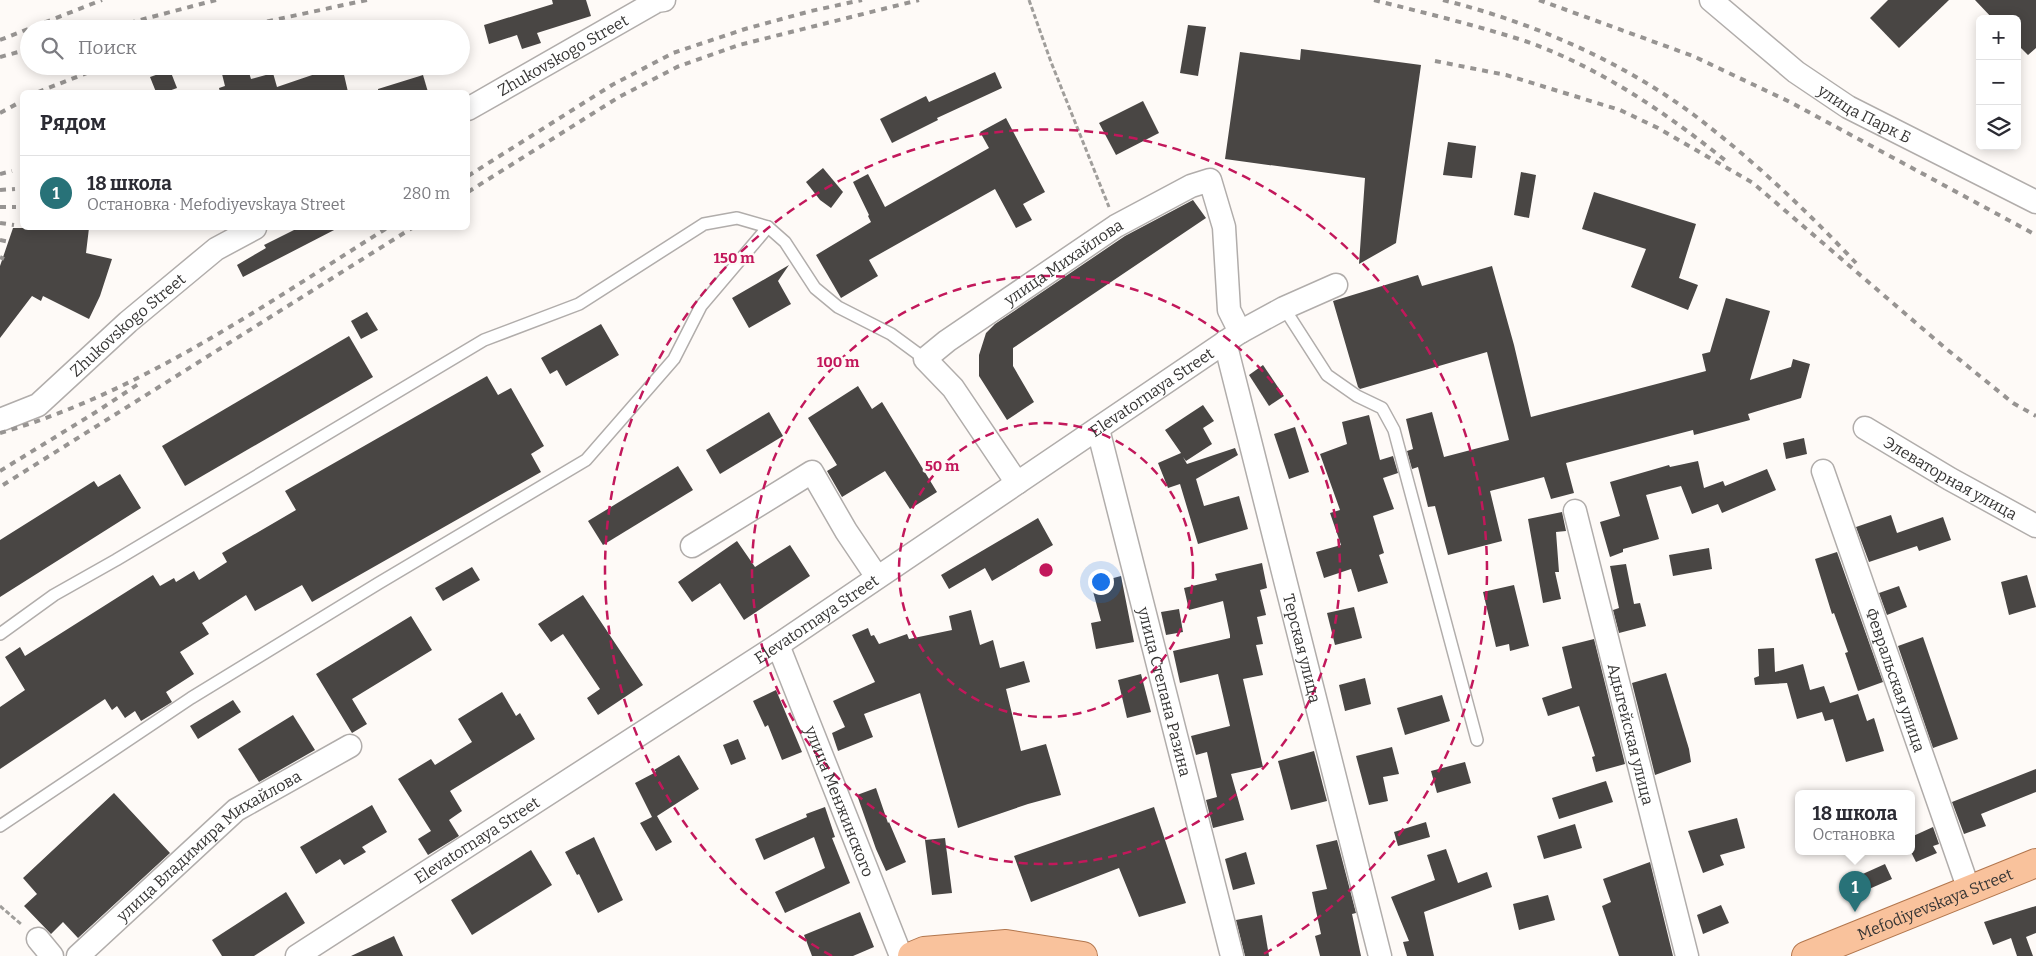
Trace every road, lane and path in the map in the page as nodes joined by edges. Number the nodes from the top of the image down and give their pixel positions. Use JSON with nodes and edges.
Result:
{"nodes":[{"id":1,"x":1029,"y":0,"type":"edge"},
{"id":2,"x":1710,"y":0,"type":"edge"},
{"id":3,"x":660,"y":1,"type":"edge"},
{"id":4,"x":470,"y":107,"type":"edge"},
{"id":5,"x":1210,"y":180,"type":"joint"},
{"id":6,"x":2036,"y":202,"type":"edge"},
{"id":7,"x":768,"y":226,"type":"junction"},
{"id":8,"x":1116,"y":226,"type":"junction"},
{"id":9,"x":251,"y":230,"type":"edge"},
{"id":10,"x":1336,"y":285,"type":"dead end"},
{"id":11,"x":1284,"y":308,"type":"junction"},
{"id":12,"x":1232,"y":337,"type":"junction"},
{"id":13,"x":925,"y":359,"type":"junction"},
{"id":14,"x":0,"y":420,"type":"edge"},
{"id":15,"x":1098,"y":428,"type":"junction"},
{"id":16,"x":1865,"y":428,"type":"dead end"},
{"id":17,"x":1823,"y":471,"type":"dead end"},
{"id":18,"x":1017,"y":483,"type":"junction"},
{"id":19,"x":1575,"y":511,"type":"dead end"},
{"id":20,"x":2036,"y":526,"type":"edge"},
{"id":21,"x":692,"y":546,"type":"dead end"},
{"id":22,"x":877,"y":577,"type":"junction"},
{"id":23,"x":0,"y":634,"type":"edge"},
{"id":24,"x":778,"y":645,"type":"junction"},
{"id":25,"x":1477,"y":740,"type":"dead end"},
{"id":26,"x":350,"y":746,"type":"dead end"},
{"id":27,"x":0,"y":826,"type":"edge"},
{"id":28,"x":2036,"y":863,"type":"edge"},
{"id":29,"x":1969,"y":890,"type":"junction"},
{"id":30,"x":0,"y":906,"type":"edge"},
{"id":31,"x":45,"y":947,"type":"edge"},
{"id":32,"x":1836,"y":950,"type":"edge"},
{"id":33,"x":78,"y":956,"type":"edge"},
{"id":34,"x":298,"y":956,"type":"edge"},
{"id":35,"x":901,"y":956,"type":"edge"},
{"id":36,"x":912,"y":956,"type":"edge"},
{"id":37,"x":1083,"y":956,"type":"edge"},
{"id":38,"x":1232,"y":956,"type":"edge"},
{"id":39,"x":1380,"y":956,"type":"edge"},
{"id":40,"x":1687,"y":956,"type":"edge"},
{"id":41,"x":1806,"y":956,"type":"edge"}],
"edges":[{"from":1,"to":8,"type":"path"},
{"from":2,"to":6,"type":"street","name":"улица Парк Б"},
{"from":3,"to":4,"type":"street","name":"Zhukovskogo Street"},
{"from":5,"to":8,"type":"street","name":"улица Михайлова"},
{"from":5,"to":12,"type":"street","name":"Терская улица"},
{"from":7,"to":13,"type":"lane"},
{"from":7,"to":23,"type":"lane"},
{"from":7,"to":27,"type":"lane"},
{"from":8,"to":13,"type":"street","name":"улица Михайлова"},
{"from":9,"to":14,"type":"street","name":"Zhukovskogo Street"},
{"from":10,"to":11,"type":"street","name":"Elevatornaya Street"},
{"from":11,"to":12,"type":"street","name":"Elevatornaya Street"},
{"from":11,"to":25,"type":"lane"},
{"from":12,"to":15,"type":"street","name":"Elevatornaya Street"},
{"from":12,"to":39,"type":"street","name":"Терская улица"},
{"from":13,"to":18,"type":"street"},
{"from":15,"to":18,"type":"street","name":"Elevatornaya Street"},
{"from":15,"to":38,"type":"street","name":"улица Степана Разина"},
{"from":16,"to":20,"type":"street","name":"Элеваторная улица"},
{"from":17,"to":29,"type":"street","name":"Февральская улица"},
{"from":18,"to":22,"type":"street","name":"Elevatornaya Street"},
{"from":19,"to":40,"type":"street","name":"Адыгейская улица"},
{"from":21,"to":22,"type":"street"},
{"from":22,"to":24,"type":"street","name":"Elevatornaya Street"},
{"from":24,"to":34,"type":"street","name":"Elevatornaya Street"},
{"from":24,"to":35,"type":"street","name":"улица Менжинского"},
{"from":26,"to":33,"type":"street","name":"улица Владимира Михайлова"},
{"from":28,"to":29,"type":"main road","name":"Mefodiyevskaya Street"},
{"from":29,"to":32,"type":"main road","name":"Mefodiyevskaya Street"},
{"from":30,"to":31,"type":"path"},
{"from":32,"to":41,"type":"main road","name":"Mefodiyevskaya Street"},
{"from":36,"to":37,"type":"main road"}]}
